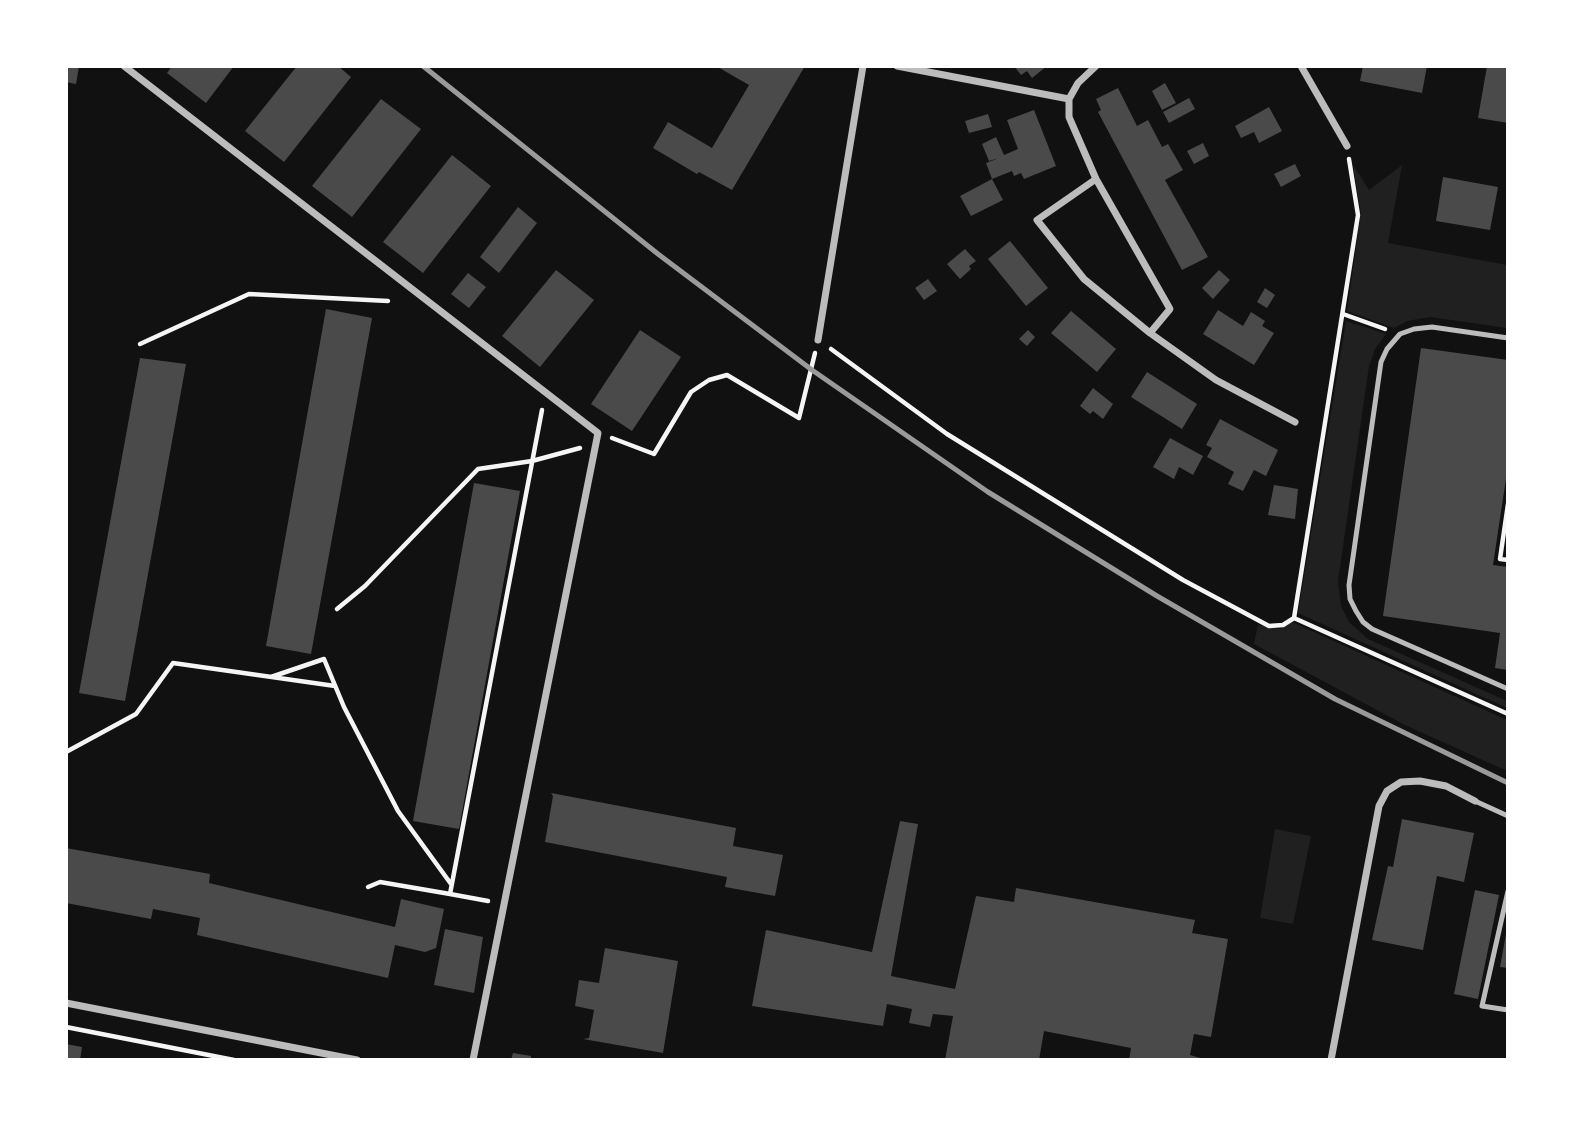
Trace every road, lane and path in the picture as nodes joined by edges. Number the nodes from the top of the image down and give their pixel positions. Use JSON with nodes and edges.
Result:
{"nodes":[{"id":1,"x":124,"y":66,"type":"edge"},
{"id":2,"x":863,"y":66,"type":"edge"},
{"id":3,"x":897,"y":66,"type":"edge"},
{"id":4,"x":1096,"y":66,"type":"edge"},
{"id":5,"x":1301,"y":66,"type":"edge"},
{"id":6,"x":1069,"y":99,"type":"junction"},
{"id":7,"x":1347,"y":146,"type":"dead end"},
{"id":8,"x":1096,"y":179,"type":"junction"},
{"id":9,"x":388,"y":301,"type":"dead end"},
{"id":10,"x":1343,"y":314,"type":"dead end"},
{"id":11,"x":1150,"y":332,"type":"junction"},
{"id":12,"x":1400,"y":334,"type":"junction"},
{"id":13,"x":1507,"y":338,"type":"edge"},
{"id":14,"x":818,"y":340,"type":"junction"},
{"id":15,"x":140,"y":344,"type":"dead end"},
{"id":16,"x":546,"y":392,"type":"junction"},
{"id":17,"x":1295,"y":422,"type":"dead end"},
{"id":18,"x":598,"y":432,"type":"junction"},
{"id":19,"x":595,"y":444,"type":"junction"},
{"id":20,"x":533,"y":461,"type":"junction"},
{"id":21,"x":1507,"y":504,"type":"edge"},
{"id":22,"x":1507,"y":560,"type":"edge"},
{"id":23,"x":337,"y":608,"type":"dead end"},
{"id":24,"x":1293,"y":618,"type":"dead end"},
{"id":25,"x":271,"y":677,"type":"junction"},
{"id":26,"x":335,"y":686,"type":"junction"},
{"id":27,"x":1507,"y":689,"type":"edge"},
{"id":28,"x":66,"y":752,"type":"edge"},
{"id":29,"x":1475,"y":801,"type":"joint"},
{"id":30,"x":1507,"y":816,"type":"edge"},
{"id":31,"x":452,"y":884,"type":"junction"},
{"id":32,"x":368,"y":887,"type":"dead end"},
{"id":33,"x":1507,"y":891,"type":"edge"},
{"id":34,"x":450,"y":894,"type":"junction"},
{"id":35,"x":504,"y":904,"type":"junction"},
{"id":36,"x":66,"y":1003,"type":"edge"},
{"id":37,"x":1507,"y":1010,"type":"edge"},
{"id":38,"x":66,"y":1027,"type":"edge"},
{"id":39,"x":233,"y":1059,"type":"edge"},
{"id":40,"x":358,"y":1059,"type":"edge"},
{"id":41,"x":473,"y":1059,"type":"edge"},
{"id":42,"x":1331,"y":1059,"type":"edge"}],
"edges":[{"from":1,"to":16,"type":"street"},
{"from":2,"to":14,"type":"street"},
{"from":3,"to":6,"type":"street"},
{"from":4,"to":6,"type":"street"},
{"from":5,"to":7,"type":"street"},
{"from":6,"to":8,"type":"street"},
{"from":8,"to":11,"type":"street"},
{"from":8,"to":11,"type":"street"},
{"from":9,"to":15,"type":"path"},
{"from":10,"to":12,"type":"path"},
{"from":11,"to":17,"type":"street"},
{"from":12,"to":13,"type":"lane"},
{"from":12,"to":27,"type":"lane"},
{"from":14,"to":18,"type":"path"},
{"from":14,"to":24,"type":"path"},
{"from":16,"to":18,"type":"street"},
{"from":16,"to":20,"type":"path"},
{"from":18,"to":19,"type":"street"},
{"from":19,"to":20,"type":"path"},
{"from":19,"to":35,"type":"street"},
{"from":20,"to":23,"type":"path"},
{"from":20,"to":31,"type":"path"},
{"from":21,"to":22,"type":"path"},
{"from":25,"to":26,"type":"path"},
{"from":25,"to":26,"type":"path"},
{"from":25,"to":28,"type":"path"},
{"from":26,"to":31,"type":"path"},
{"from":29,"to":30,"type":"lane"},
{"from":29,"to":42,"type":"street"},
{"from":31,"to":34,"type":"path"},
{"from":32,"to":34,"type":"path"},
{"from":33,"to":37,"type":"lane"},
{"from":34,"to":35,"type":"path"},
{"from":35,"to":41,"type":"street"},
{"from":36,"to":40,"type":"street"},
{"from":38,"to":39,"type":"path"}]}
